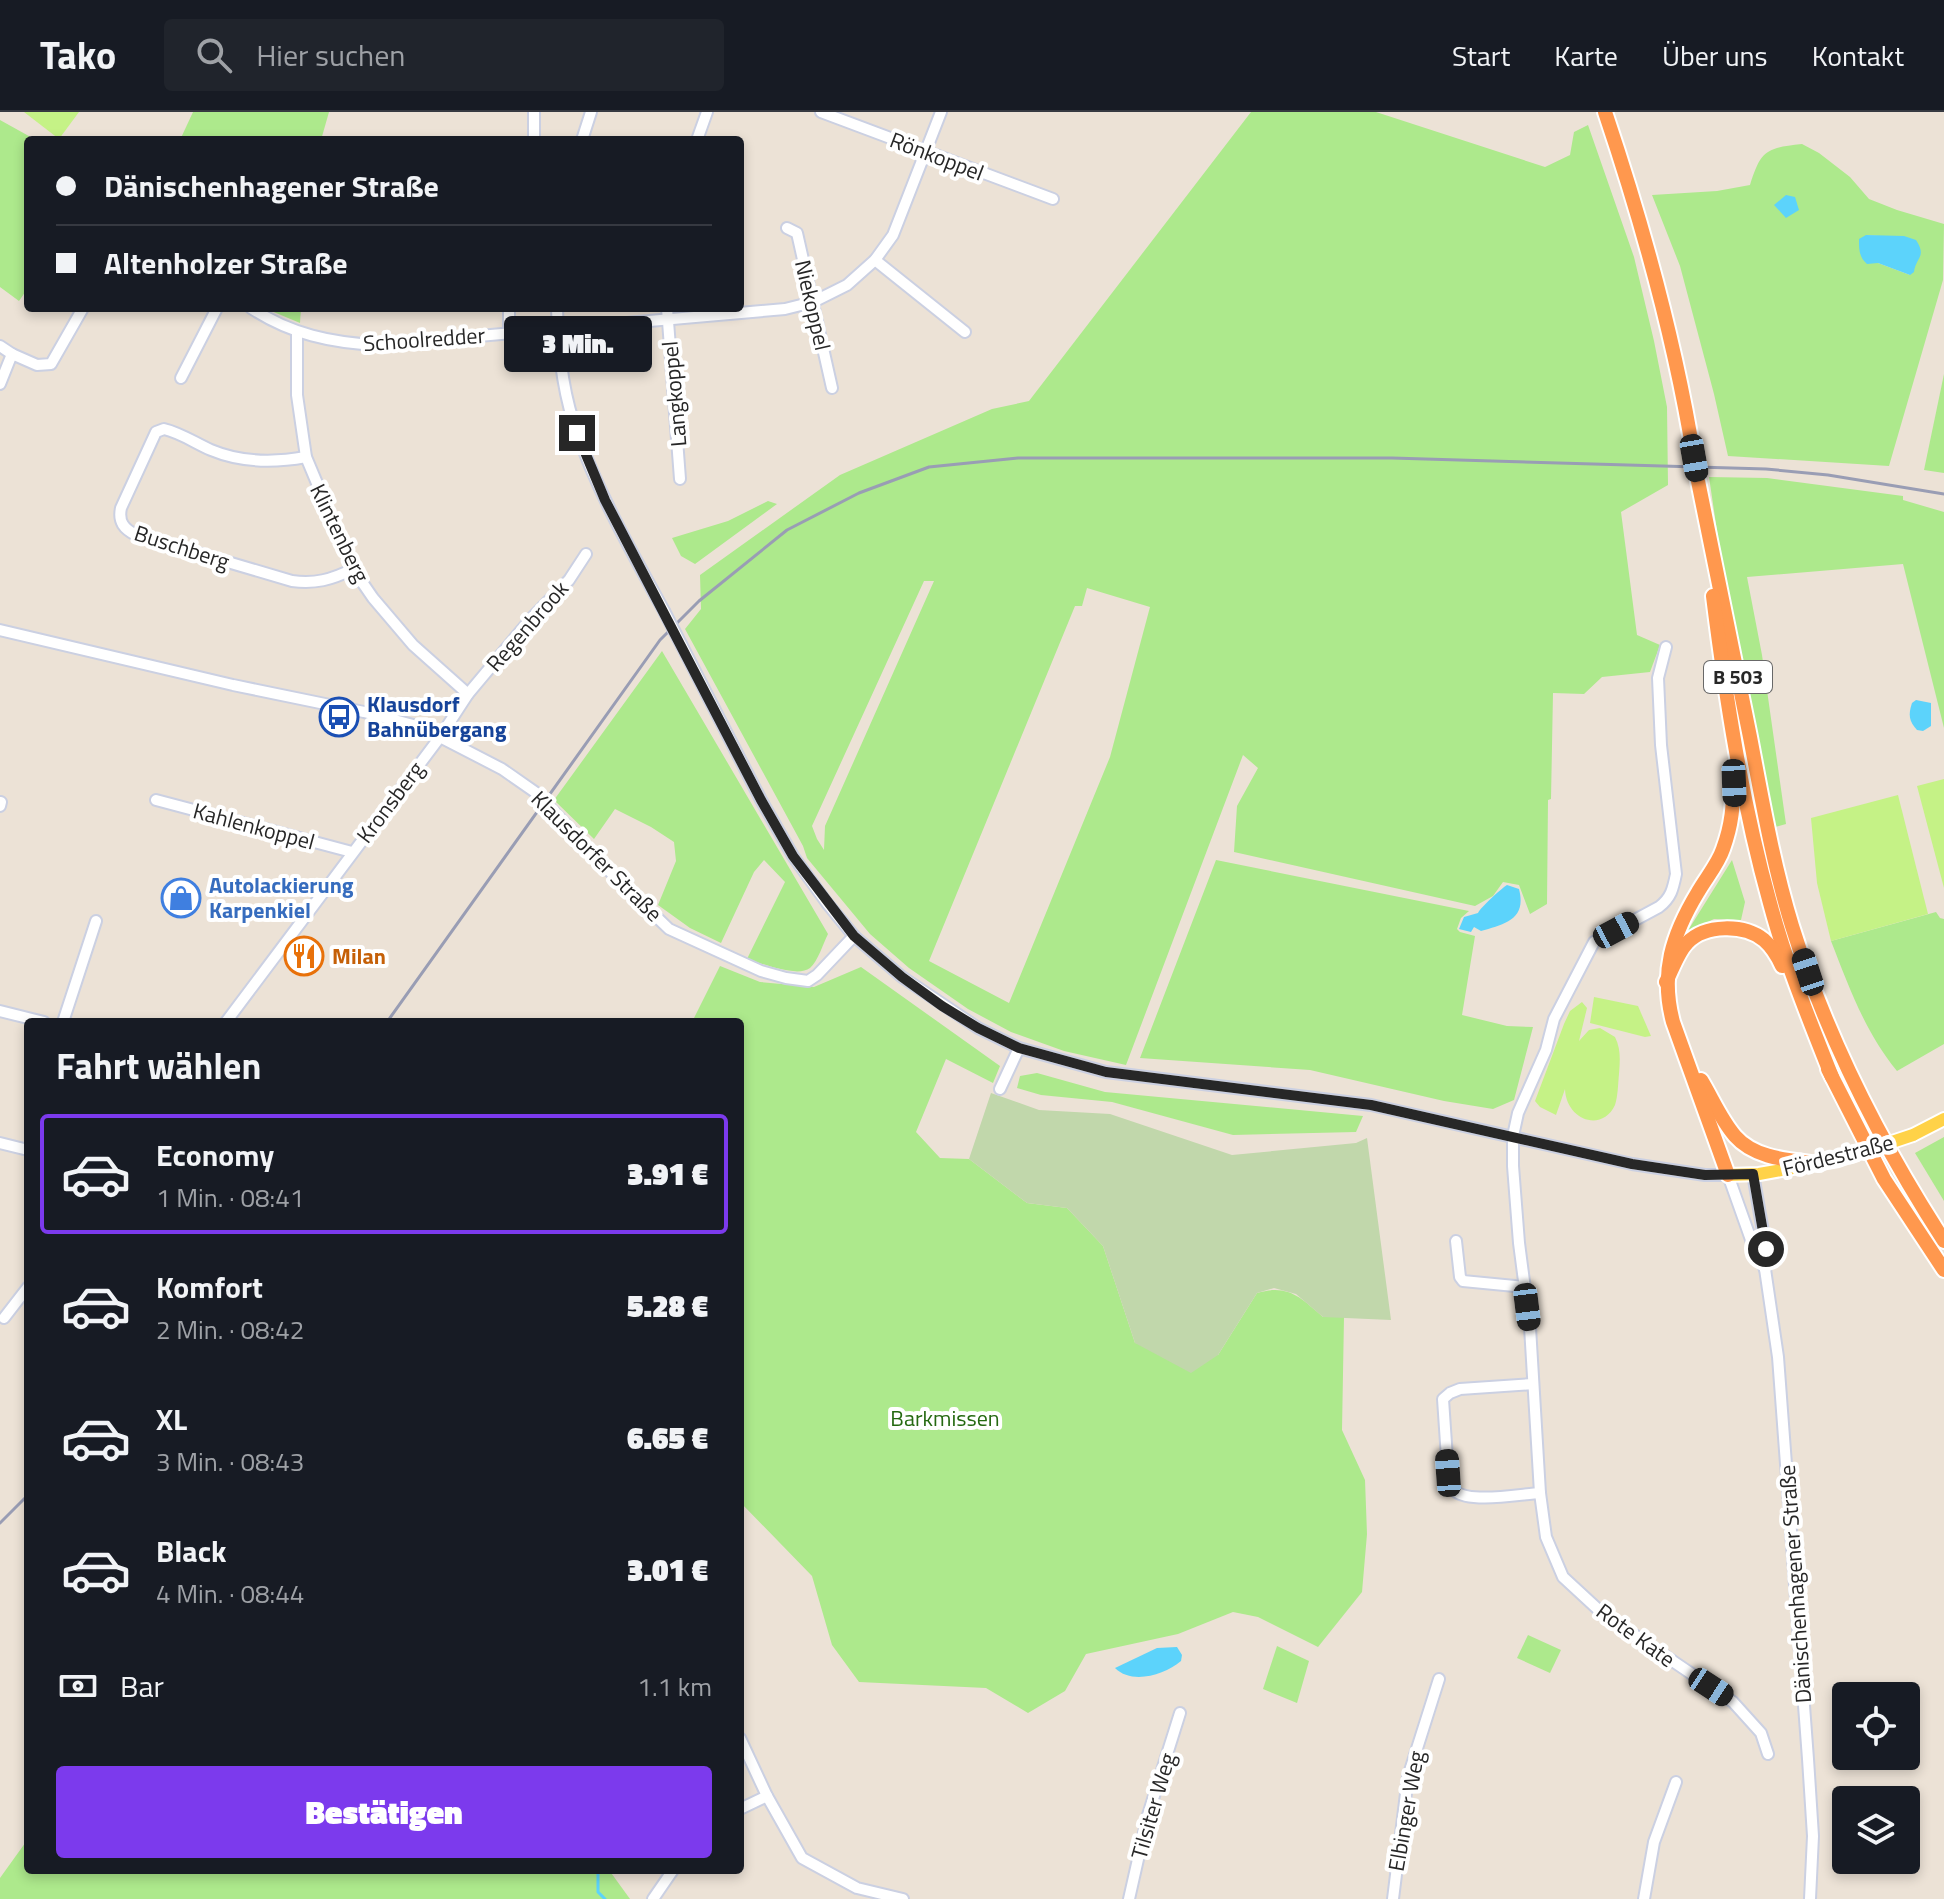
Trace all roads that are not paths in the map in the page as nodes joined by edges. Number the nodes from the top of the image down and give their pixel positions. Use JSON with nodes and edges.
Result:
{"nodes":[{"id":1,"x":534,"y":112,"type":"edge"},
{"id":2,"x":591,"y":112,"type":"edge"},
{"id":3,"x":707,"y":112,"type":"edge"},
{"id":4,"x":821,"y":112,"type":"edge"},
{"id":5,"x":941,"y":112,"type":"edge"},
{"id":6,"x":1605,"y":112,"type":"edge"},
{"id":7,"x":534,"y":136,"type":"edge"},
{"id":8,"x":583,"y":136,"type":"edge"},
{"id":9,"x":698,"y":136,"type":"edge"},
{"id":10,"x":926,"y":152,"type":"junction"},
{"id":11,"x":1053,"y":199,"type":"dead end"},
{"id":12,"x":787,"y":228,"type":"dead end"},
{"id":13,"x":875,"y":260,"type":"junction"},
{"id":14,"x":813,"y":302,"type":"junction"},
{"id":15,"x":81,"y":312,"type":"edge"},
{"id":16,"x":215,"y":312,"type":"edge"},
{"id":17,"x":259,"y":312,"type":"edge"},
{"id":18,"x":509,"y":312,"type":"edge"},
{"id":19,"x":557,"y":312,"type":"edge"},
{"id":20,"x":667,"y":312,"type":"edge"},
{"id":21,"x":668,"y":320,"type":"junction"},
{"id":22,"x":558,"y":329,"type":"junction"},
{"id":23,"x":297,"y":332,"type":"junction"},
{"id":24,"x":965,"y":332,"type":"dead end"},
{"id":25,"x":509,"y":334,"type":"junction"},
{"id":26,"x":0,"y":346,"type":"edge"},
{"id":27,"x":12,"y":354,"type":"junction"},
{"id":28,"x":181,"y":378,"type":"dead end"},
{"id":29,"x":0,"y":384,"type":"edge"},
{"id":30,"x":832,"y":388,"type":"dead end"},
{"id":31,"x":306,"y":457,"type":"junction"},
{"id":32,"x":1697,"y":476,"type":"junction"},
{"id":33,"x":680,"y":479,"type":"dead end"},
{"id":34,"x":586,"y":554,"type":"dead end"},
{"id":35,"x":353,"y":569,"type":"junction"},
{"id":36,"x":0,"y":630,"type":"edge"},
{"id":37,"x":1666,"y":647,"type":"dead end"},
{"id":38,"x":468,"y":694,"type":"junction"},
{"id":39,"x":440,"y":737,"type":"junction"},
{"id":40,"x":1734,"y":739,"type":"junction"},
{"id":41,"x":156,"y":800,"type":"dead end"},
{"id":42,"x":352,"y":852,"type":"junction"},
{"id":43,"x":96,"y":921,"type":"dead end"},
{"id":44,"x":854,"y":936,"type":"junction"},
{"id":45,"x":1666,"y":982,"type":"junction"},
{"id":46,"x":0,"y":1011,"type":"edge"},
{"id":47,"x":28,"y":1018,"type":"edge"},
{"id":48,"x":64,"y":1018,"type":"edge"},
{"id":49,"x":229,"y":1018,"type":"edge"},
{"id":50,"x":1019,"y":1048,"type":"junction"},
{"id":51,"x":1684,"y":1053,"type":"junction"},
{"id":52,"x":1832,"y":1077,"type":"junction"},
{"id":53,"x":1000,"y":1089,"type":"dead end"},
{"id":54,"x":1944,"y":1119,"type":"edge"},
{"id":55,"x":1513,"y":1136,"type":"junction"},
{"id":56,"x":1735,"y":1136,"type":"junction"},
{"id":57,"x":0,"y":1143,"type":"edge"},
{"id":58,"x":24,"y":1149,"type":"edge"},
{"id":59,"x":1819,"y":1164,"type":"junction"},
{"id":60,"x":1753,"y":1174,"type":"junction"},
{"id":61,"x":1728,"y":1175,"type":"junction"},
{"id":62,"x":1456,"y":1241,"type":"dead end"},
{"id":63,"x":1944,"y":1241,"type":"edge"},
{"id":64,"x":1765,"y":1269,"type":"junction"},
{"id":65,"x":1944,"y":1270,"type":"edge"},
{"id":66,"x":1525,"y":1287,"type":"junction"},
{"id":67,"x":24,"y":1292,"type":"edge"},
{"id":68,"x":4,"y":1318,"type":"dead end"},
{"id":69,"x":1533,"y":1384,"type":"junction"},
{"id":70,"x":1540,"y":1493,"type":"junction"},
{"id":71,"x":1439,"y":1679,"type":"dead end"},
{"id":72,"x":1180,"y":1713,"type":"dead end"},
{"id":73,"x":744,"y":1747,"type":"edge"},
{"id":74,"x":1768,"y":1754,"type":"dead end"},
{"id":75,"x":1676,"y":1782,"type":"dead end"},
{"id":76,"x":767,"y":1796,"type":"junction"},
{"id":77,"x":744,"y":1807,"type":"edge"},
{"id":78,"x":670,"y":1874,"type":"edge"},
{"id":79,"x":653,"y":1899,"type":"edge"},
{"id":80,"x":903,"y":1899,"type":"edge"},
{"id":81,"x":1129,"y":1899,"type":"edge"},
{"id":82,"x":1393,"y":1899,"type":"edge"},
{"id":83,"x":1644,"y":1899,"type":"edge"},
{"id":84,"x":1810,"y":1899,"type":"edge"}],
"edges":[{"from":1,"to":7,"type":"street"},
{"from":2,"to":8,"type":"street"},
{"from":3,"to":9,"type":"street"},
{"from":4,"to":10,"type":"street","name":"Rönkoppel"},
{"from":5,"to":10,"type":"street","name":"Schoolredder"},
{"from":6,"to":32,"type":"highway","number":"B 503","bridge":true},
{"from":10,"to":11,"type":"street","name":"Rönkoppel"},
{"from":10,"to":13,"type":"street","name":"Schoolredder"},
{"from":12,"to":14,"type":"street","name":"Niekoppel"},
{"from":13,"to":14,"type":"street","name":"Schoolredder"},
{"from":13,"to":24,"type":"street"},
{"from":14,"to":21,"type":"street","name":"Schoolredder"},
{"from":14,"to":30,"type":"street","name":"Niekoppel"},
{"from":15,"to":27,"type":"street"},
{"from":16,"to":28,"type":"street"},
{"from":17,"to":23,"type":"street","name":"Schoolredder"},
{"from":18,"to":25,"type":"street","name":"Schoolredder"},
{"from":19,"to":22,"type":"street"},
{"from":20,"to":21,"type":"street","name":"Langkoppel"},
{"from":21,"to":22,"type":"street","name":"Schoolredder"},
{"from":21,"to":33,"type":"street","name":"Langkoppel"},
{"from":22,"to":25,"type":"street","name":"Schoolredder"},
{"from":22,"to":44,"type":"street","bridge":true},
{"from":23,"to":25,"type":"street","name":"Schoolredder"},
{"from":23,"to":31,"type":"street","name":"Klintenberg"},
{"from":26,"to":27,"type":"street"},
{"from":27,"to":29,"type":"street"},
{"from":31,"to":35,"type":"street","name":"Klintenberg"},
{"from":31,"to":35,"type":"street","name":"Buschberg"},
{"from":32,"to":40,"type":"highway","number":"B 503"},
{"from":32,"to":63,"type":"highway","number":"B 503"},
{"from":34,"to":38,"type":"street","name":"Regenbrook"},
{"from":35,"to":38,"type":"street","name":"Klintenberg"},
{"from":36,"to":39,"type":"street","name":"Klausdorfer Straße"},
{"from":37,"to":55,"type":"street","name":"Rote Kate"},
{"from":38,"to":39,"type":"street","name":"Regenbrook"},
{"from":39,"to":42,"type":"street","name":"Kronsberg"},
{"from":39,"to":44,"type":"street","name":"Klausdorfer Straße"},
{"from":40,"to":45,"type":"highway"},
{"from":40,"to":52,"type":"highway","number":"B 503"},
{"from":41,"to":42,"type":"street","name":"Kahlenkoppel"},
{"from":42,"to":49,"type":"street","name":"Kronsberg"},
{"from":43,"to":48,"type":"street"},
{"from":44,"to":50,"type":"street"},
{"from":45,"to":51,"type":"highway"},
{"from":45,"to":52,"type":"highway"},
{"from":46,"to":47,"type":"street"},
{"from":50,"to":53,"type":"street"},
{"from":50,"to":55,"type":"street"},
{"from":51,"to":56,"type":"highway"},
{"from":51,"to":61,"type":"highway"},
{"from":52,"to":65,"type":"highway","number":"B 503"},
{"from":54,"to":59,"type":"main road","name":"Fördestraße","bridge":true},
{"from":55,"to":61,"type":"street"},
{"from":55,"to":66,"type":"street","name":"Rote Kate"},
{"from":56,"to":59,"type":"highway"},
{"from":56,"to":61,"type":"highway"},
{"from":57,"to":58,"type":"street"},
{"from":59,"to":60,"type":"main road","name":"Fördestraße"},
{"from":60,"to":61,"type":"main road","name":"Fördestraße"},
{"from":60,"to":64,"type":"street","name":"Dänischenhagener Straße"},
{"from":61,"to":64,"type":"street","name":"Dänischenhagener Straße"},
{"from":62,"to":66,"type":"street"},
{"from":64,"to":84,"type":"street","name":"Dänischenhagener Straße"},
{"from":66,"to":69,"type":"street","name":"Rote Kate"},
{"from":67,"to":68,"type":"street"},
{"from":69,"to":70,"type":"street","name":"Rote Kate"},
{"from":69,"to":70,"type":"street"},
{"from":70,"to":74,"type":"street","name":"Rote Kate"},
{"from":71,"to":82,"type":"street","name":"Elbinger Weg"},
{"from":72,"to":81,"type":"street","name":"Tilsiter Weg"},
{"from":73,"to":76,"type":"street"},
{"from":75,"to":83,"type":"street"},
{"from":76,"to":77,"type":"street"},
{"from":76,"to":80,"type":"street"},
{"from":78,"to":79,"type":"street"}]}
